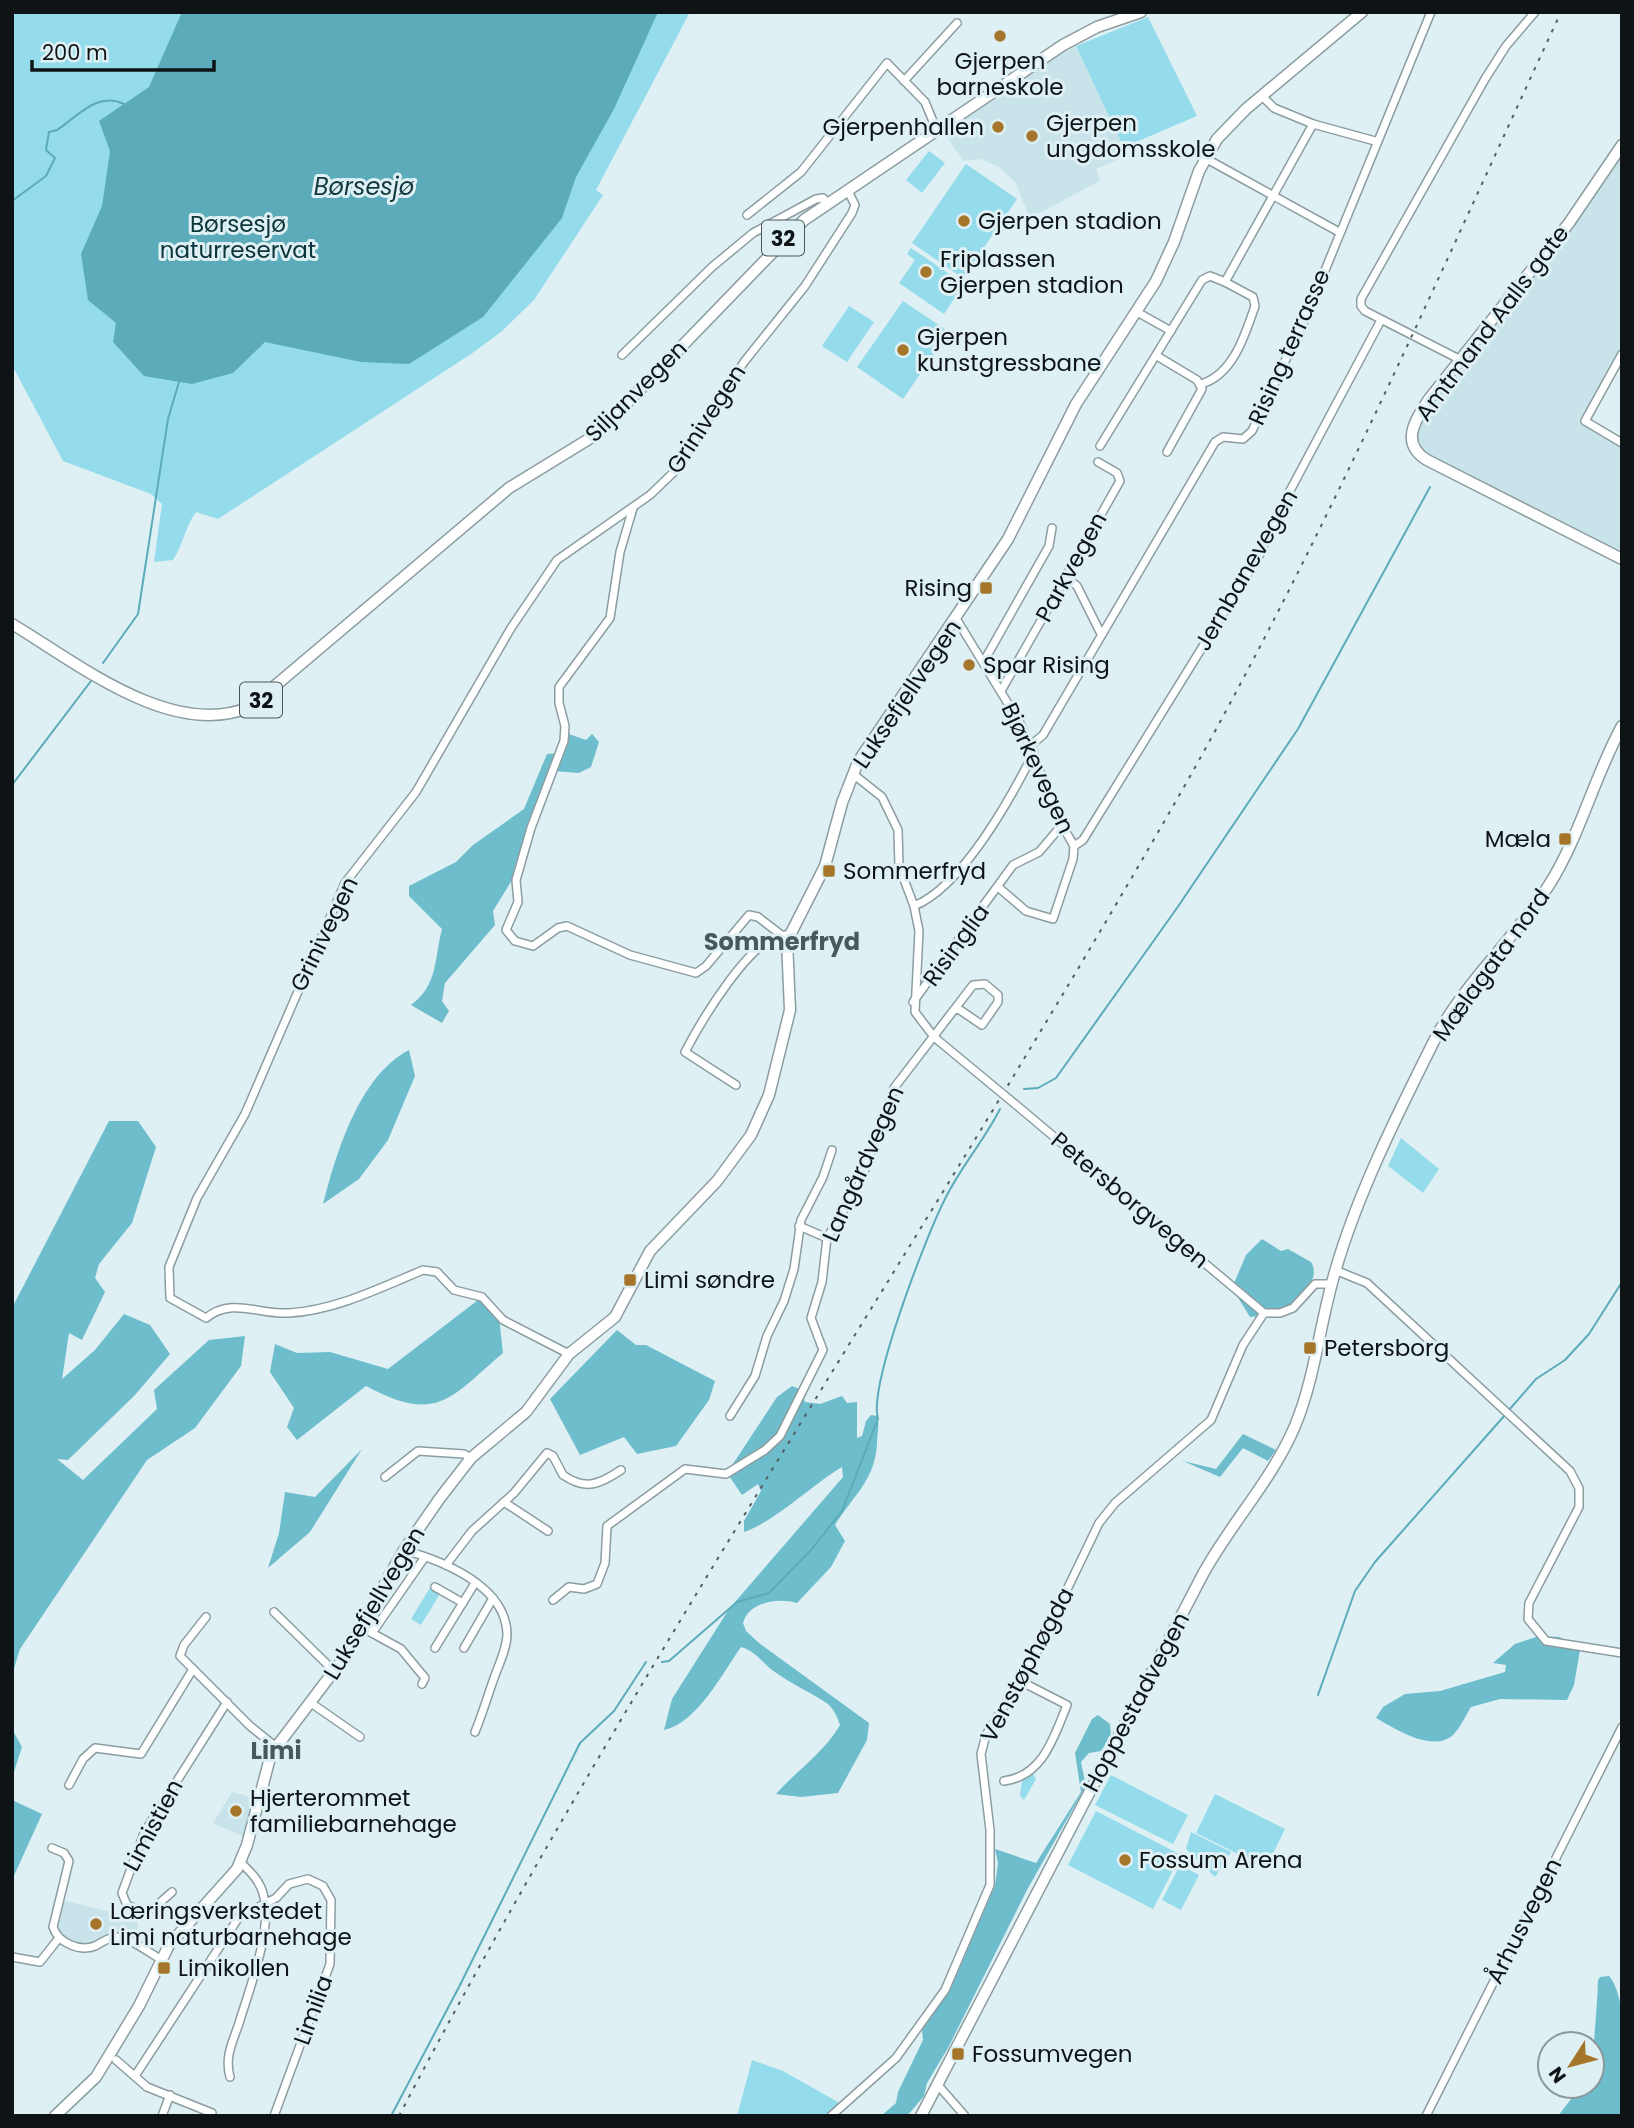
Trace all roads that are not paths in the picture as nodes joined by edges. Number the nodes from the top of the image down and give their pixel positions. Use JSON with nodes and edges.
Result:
{"nodes":[{"id":1,"x":1141,"y":12,"type":"edge"},
{"id":2,"x":1362,"y":12,"type":"edge"},
{"id":3,"x":1431,"y":12,"type":"edge"},
{"id":4,"x":1535,"y":12,"type":"edge"},
{"id":5,"x":957,"y":23,"type":"dead end"},
{"id":6,"x":904,"y":80,"type":"junction"},
{"id":7,"x":1262,"y":96,"type":"junction"},
{"id":8,"x":1313,"y":124,"type":"junction"},
{"id":9,"x":937,"y":131,"type":"junction"},
{"id":10,"x":1376,"y":141,"type":"junction"},
{"id":11,"x":1620,"y":151,"type":"edge"},
{"id":12,"x":1205,"y":158,"type":"junction"},
{"id":13,"x":848,"y":191,"type":"junction"},
{"id":14,"x":1273,"y":196,"type":"junction"},
{"id":15,"x":828,"y":203,"type":"junction"},
{"id":16,"x":747,"y":215,"type":"dead end"},
{"id":17,"x":1339,"y":232,"type":"junction"},
{"id":18,"x":1225,"y":282,"type":"junction"},
{"id":19,"x":1137,"y":312,"type":"junction"},
{"id":20,"x":1381,"y":320,"type":"junction"},
{"id":21,"x":1171,"y":331,"type":"junction"},
{"id":22,"x":1622,"y":354,"type":"edge"},
{"id":23,"x":622,"y":355,"type":"dead end"},
{"id":24,"x":1157,"y":356,"type":"junction"},
{"id":25,"x":1459,"y":359,"type":"junction"},
{"id":26,"x":1201,"y":384,"type":"junction"},
{"id":27,"x":1622,"y":443,"type":"edge"},
{"id":28,"x":1100,"y":446,"type":"dead end"},
{"id":29,"x":1167,"y":452,"type":"dead end"},
{"id":30,"x":1098,"y":462,"type":"dead end"},
{"id":31,"x":633,"y":508,"type":"junction"},
{"id":32,"x":1052,"y":528,"type":"dead end"},
{"id":33,"x":1622,"y":559,"type":"edge"},
{"id":34,"x":1066,"y":577,"type":"junction"},
{"id":35,"x":957,"y":620,"type":"junction"},
{"id":36,"x":12,"y":624,"type":"edge"},
{"id":37,"x":1101,"y":634,"type":"junction"},
{"id":38,"x":984,"y":660,"type":"junction"},
{"id":39,"x":1002,"y":691,"type":"junction"},
{"id":40,"x":1622,"y":726,"type":"edge"},
{"id":41,"x":1032,"y":749,"type":"junction"},
{"id":42,"x":853,"y":774,"type":"junction"},
{"id":43,"x":1062,"y":825,"type":"junction"},
{"id":44,"x":1074,"y":846,"type":"junction"},
{"id":45,"x":998,"y":887,"type":"junction"},
{"id":46,"x":914,"y":906,"type":"junction"},
{"id":47,"x":785,"y":935,"type":"junction"},
{"id":48,"x":913,"y":1002,"type":"junction"},
{"id":49,"x":957,"y":1008,"type":"junction"},
{"id":50,"x":934,"y":1037,"type":"junction"},
{"id":51,"x":737,"y":1085,"type":"dead end"},
{"id":52,"x":832,"y":1150,"type":"dead end"},
{"id":53,"x":799,"y":1226,"type":"junction"},
{"id":54,"x":827,"y":1238,"type":"junction"},
{"id":55,"x":1335,"y":1270,"type":"junction"},
{"id":56,"x":1331,"y":1284,"type":"junction"},
{"id":57,"x":1264,"y":1313,"type":"junction"},
{"id":58,"x":569,"y":1354,"type":"junction"},
{"id":59,"x":730,"y":1416,"type":"dead end"},
{"id":60,"x":471,"y":1458,"type":"junction"},
{"id":61,"x":621,"y":1470,"type":"dead end"},
{"id":62,"x":385,"y":1478,"type":"dead end"},
{"id":63,"x":504,"y":1502,"type":"junction"},
{"id":64,"x":548,"y":1531,"type":"dead end"},
{"id":65,"x":404,"y":1550,"type":"junction"},
{"id":66,"x":425,"y":1557,"type":"junction"},
{"id":67,"x":446,"y":1565,"type":"junction"},
{"id":68,"x":475,"y":1583,"type":"junction"},
{"id":69,"x":435,"y":1587,"type":"dead end"},
{"id":70,"x":493,"y":1598,"type":"junction"},
{"id":71,"x":553,"y":1600,"type":"dead end"},
{"id":72,"x":463,"y":1603,"type":"junction"},
{"id":73,"x":274,"y":1612,"type":"dead end"},
{"id":74,"x":206,"y":1618,"type":"dead end"},
{"id":75,"x":368,"y":1632,"type":"junction"},
{"id":76,"x":434,"y":1644,"type":"dead end"},
{"id":77,"x":464,"y":1648,"type":"dead end"},
{"id":78,"x":1622,"y":1653,"type":"edge"},
{"id":79,"x":193,"y":1669,"type":"junction"},
{"id":80,"x":334,"y":1671,"type":"junction"},
{"id":81,"x":1020,"y":1681,"type":"junction"},
{"id":82,"x":422,"y":1684,"type":"dead end"},
{"id":83,"x":227,"y":1702,"type":"junction"},
{"id":84,"x":311,"y":1703,"type":"junction"},
{"id":85,"x":1622,"y":1727,"type":"edge"},
{"id":86,"x":475,"y":1732,"type":"dead end"},
{"id":87,"x":360,"y":1737,"type":"dead end"},
{"id":88,"x":276,"y":1747,"type":"junction"},
{"id":89,"x":1004,"y":1781,"type":"dead end"},
{"id":90,"x":69,"y":1786,"type":"dead end"},
{"id":91,"x":52,"y":1848,"type":"dead end"},
{"id":92,"x":240,"y":1862,"type":"junction"},
{"id":93,"x":172,"y":1892,"type":"dead end"},
{"id":94,"x":265,"y":1903,"type":"junction"},
{"id":95,"x":59,"y":1938,"type":"junction"},
{"id":96,"x":12,"y":1957,"type":"edge"},
{"id":97,"x":162,"y":1960,"type":"junction"},
{"id":98,"x":116,"y":2060,"type":"dead end"},
{"id":99,"x":135,"y":2076,"type":"junction"},
{"id":100,"x":230,"y":2077,"type":"dead end"},
{"id":101,"x":937,"y":2084,"type":"junction"},
{"id":102,"x":170,"y":2095,"type":"junction"},
{"id":103,"x":212,"y":2113,"type":"dead end"},
{"id":104,"x":55,"y":2116,"type":"edge"},
{"id":105,"x":162,"y":2116,"type":"edge"},
{"id":106,"x":274,"y":2116,"type":"edge"},
{"id":107,"x":831,"y":2116,"type":"edge"},
{"id":108,"x":920,"y":2116,"type":"edge"},
{"id":109,"x":965,"y":2116,"type":"edge"},
{"id":110,"x":1426,"y":2116,"type":"edge"}],
"edges":[{"from":1,"to":9,"type":"main road","name":"Siljanvegen","number":"32"},
{"from":2,"to":7,"type":"main road","name":"Luksefjellvegen"},
{"from":3,"to":10,"type":"street","name":"Rising terrasse"},
{"from":4,"to":20,"type":"street"},
{"from":5,"to":6,"type":"street"},
{"from":6,"to":9,"type":"street"},
{"from":6,"to":16,"type":"street"},
{"from":7,"to":8,"type":"street"},
{"from":7,"to":12,"type":"main road","name":"Luksefjellvegen"},
{"from":8,"to":10,"type":"street"},
{"from":8,"to":14,"type":"street"},
{"from":9,"to":13,"type":"main road","name":"Siljanvegen","number":"32"},
{"from":10,"to":17,"type":"street","name":"Rising terrasse"},
{"from":11,"to":25,"type":"main road","name":"Amtmand Aalls gate"},
{"from":12,"to":14,"type":"street"},
{"from":12,"to":19,"type":"main road","name":"Luksefjellvegen"},
{"from":13,"to":15,"type":"main road","name":"Siljanvegen","number":"32"},
{"from":13,"to":31,"type":"street","name":"Grinivegen"},
{"from":14,"to":17,"type":"street"},
{"from":14,"to":18,"type":"street"},
{"from":15,"to":23,"type":"street"},
{"from":15,"to":36,"type":"main road","name":"Siljanvegen","number":"32"},
{"from":17,"to":37,"type":"street","name":"Rising terrasse"},
{"from":18,"to":21,"type":"street"},
{"from":18,"to":26,"type":"street"},
{"from":19,"to":21,"type":"street"},
{"from":19,"to":35,"type":"main road","name":"Luksefjellvegen"},
{"from":20,"to":25,"type":"street"},
{"from":20,"to":44,"type":"street","name":"Jernbanevegen"},
{"from":21,"to":24,"type":"street"},
{"from":22,"to":27,"type":"street"},
{"from":24,"to":26,"type":"street"},
{"from":24,"to":28,"type":"street"},
{"from":25,"to":33,"type":"main road","name":"Amtmand Aalls gate"},
{"from":26,"to":29,"type":"street"},
{"from":30,"to":34,"type":"street","name":"Parkvegen"},
{"from":31,"to":47,"type":"street"},
{"from":31,"to":58,"type":"street","name":"Grinivegen"},
{"from":32,"to":38,"type":"street"},
{"from":34,"to":37,"type":"street"},
{"from":34,"to":39,"type":"street","name":"Parkvegen"},
{"from":35,"to":38,"type":"street","name":"Bjørkevegen"},
{"from":35,"to":42,"type":"main road","name":"Luksefjellvegen"},
{"from":37,"to":41,"type":"street","name":"Rising terrasse"},
{"from":38,"to":39,"type":"street","name":"Bjørkevegen"},
{"from":39,"to":41,"type":"street","name":"Bjørkevegen"},
{"from":40,"to":55,"type":"main road","name":"Mælagata nord"},
{"from":41,"to":43,"type":"street","name":"Bjørkevegen"},
{"from":41,"to":46,"type":"street","name":"Rising terrasse"},
{"from":42,"to":46,"type":"street"},
{"from":42,"to":47,"type":"main road","name":"Luksefjellvegen"},
{"from":43,"to":44,"type":"street","name":"Bjørkevegen"},
{"from":43,"to":45,"type":"street","name":"Risinglia"},
{"from":44,"to":45,"type":"street","name":"Risinglia"},
{"from":45,"to":48,"type":"street","name":"Risinglia"},
{"from":46,"to":48,"type":"street"},
{"from":47,"to":51,"type":"street"},
{"from":47,"to":58,"type":"main road","name":"Luksefjellvegen"},
{"from":48,"to":50,"type":"street","name":"Petersborgvegen"},
{"from":49,"to":49,"type":"street"},
{"from":49,"to":50,"type":"street"},
{"from":50,"to":54,"type":"street","name":"Langårdvegen"},
{"from":50,"to":57,"type":"street","name":"Petersborgvegen","bridge":true},
{"from":52,"to":53,"type":"street","name":"Langårdvegen"},
{"from":53,"to":54,"type":"street"},
{"from":53,"to":59,"type":"street","name":"Langårdvegen"},
{"from":54,"to":71,"type":"street","name":"Langårdvegen"},
{"from":55,"to":56,"type":"main road","name":"Mælagata nord"},
{"from":55,"to":78,"type":"street"},
{"from":56,"to":57,"type":"street"},
{"from":56,"to":101,"type":"main road","name":"Hoppestadvegen"},
{"from":57,"to":81,"type":"street","name":"Venstøphøgda"},
{"from":58,"to":60,"type":"main road","name":"Luksefjellvegen"},
{"from":60,"to":62,"type":"street"},
{"from":60,"to":65,"type":"main road","name":"Luksefjellvegen"},
{"from":61,"to":63,"type":"street"},
{"from":63,"to":64,"type":"street"},
{"from":63,"to":67,"type":"street"},
{"from":65,"to":66,"type":"street"},
{"from":65,"to":75,"type":"main road","name":"Luksefjellvegen"},
{"from":66,"to":67,"type":"street"},
{"from":66,"to":75,"type":"street"},
{"from":67,"to":68,"type":"street"},
{"from":68,"to":70,"type":"street"},
{"from":68,"to":72,"type":"street"},
{"from":69,"to":72,"type":"street"},
{"from":70,"to":77,"type":"street"},
{"from":70,"to":86,"type":"street"},
{"from":72,"to":76,"type":"street"},
{"from":73,"to":80,"type":"street"},
{"from":74,"to":79,"type":"street"},
{"from":75,"to":80,"type":"main road","name":"Luksefjellvegen"},
{"from":75,"to":82,"type":"street"},
{"from":79,"to":83,"type":"street"},
{"from":79,"to":90,"type":"street"},
{"from":80,"to":84,"type":"main road","name":"Luksefjellvegen"},
{"from":81,"to":89,"type":"street"},
{"from":81,"to":107,"type":"street","name":"Venstøphøgda"},
{"from":83,"to":88,"type":"street"},
{"from":83,"to":93,"type":"street","name":"Limistien"},
{"from":84,"to":87,"type":"street"},
{"from":84,"to":88,"type":"main road","name":"Luksefjellvegen"},
{"from":85,"to":110,"type":"street","name":"Århusvegen"},
{"from":88,"to":92,"type":"main road","name":"Luksefjellvegen"},
{"from":91,"to":95,"type":"street"},
{"from":92,"to":94,"type":"street"},
{"from":92,"to":97,"type":"main road","name":"Luksefjellvegen"},
{"from":94,"to":99,"type":"street"},
{"from":94,"to":100,"type":"street"},
{"from":94,"to":106,"type":"street","name":"Limilia"},
{"from":95,"to":96,"type":"street"},
{"from":95,"to":97,"type":"street"},
{"from":97,"to":104,"type":"main road","name":"Luksefjellvegen"},
{"from":98,"to":99,"type":"street"},
{"from":99,"to":102,"type":"street"},
{"from":101,"to":108,"type":"main road","name":"Hoppestadvegen"},
{"from":101,"to":109,"type":"street"},
{"from":102,"to":103,"type":"street"},
{"from":102,"to":105,"type":"street"}]}
